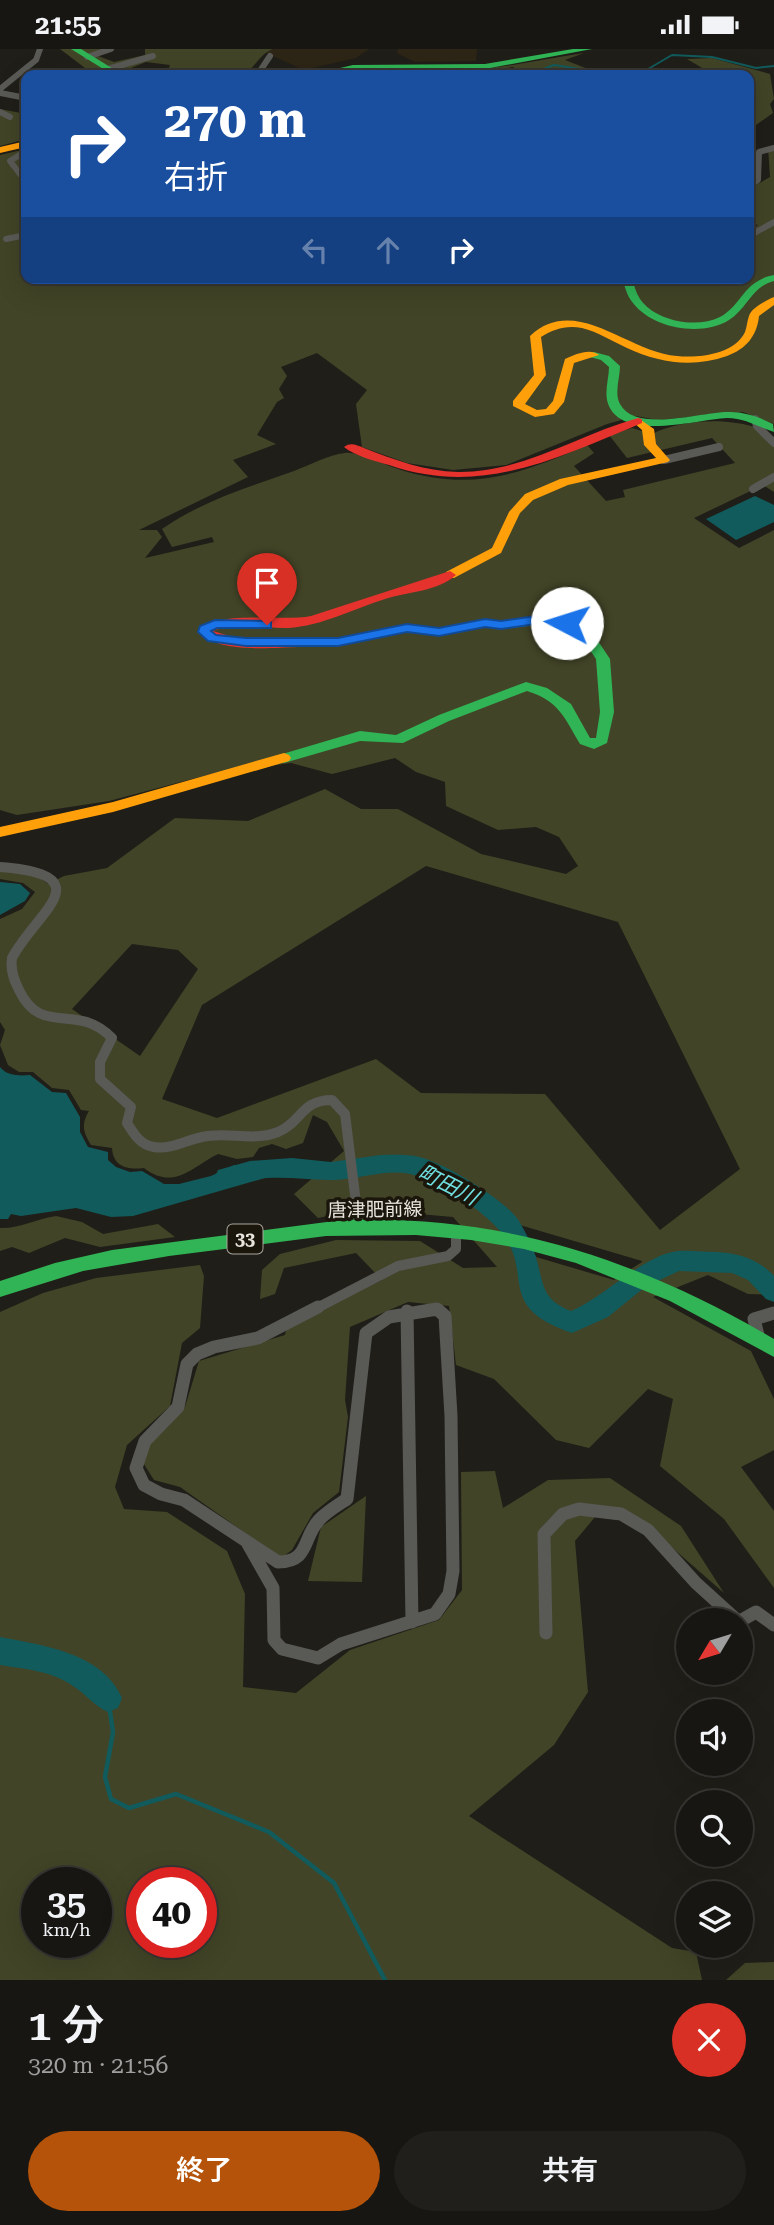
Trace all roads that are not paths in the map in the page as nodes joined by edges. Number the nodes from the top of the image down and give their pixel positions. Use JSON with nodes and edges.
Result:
{"nodes":[{"id":1,"x":40,"y":49,"type":"edge"},
{"id":2,"x":111,"y":49,"type":"edge"},
{"id":3,"x":588,"y":49,"type":"edge"},
{"id":4,"x":81,"y":53,"type":"edge"},
{"id":5,"x":153,"y":56,"type":"dead end"},
{"id":6,"x":271,"y":56,"type":"dead end"},
{"id":7,"x":24,"y":70,"type":"edge"},
{"id":8,"x":111,"y":70,"type":"edge"},
{"id":9,"x":119,"y":70,"type":"edge"},
{"id":10,"x":260,"y":70,"type":"edge"},
{"id":11,"x":333,"y":70,"type":"edge"},
{"id":12,"x":21,"y":73,"type":"edge"},
{"id":13,"x":0,"y":91,"type":"edge"},
{"id":14,"x":21,"y":96,"type":"edge"},
{"id":15,"x":0,"y":112,"type":"edge"},
{"id":16,"x":10,"y":117,"type":"dead end"},
{"id":17,"x":21,"y":145,"type":"edge"},
{"id":18,"x":774,"y":148,"type":"edge"},
{"id":19,"x":0,"y":150,"type":"edge"},
{"id":20,"x":21,"y":154,"type":"edge"},
{"id":21,"x":21,"y":175,"type":"edge"},
{"id":22,"x":754,"y":183,"type":"edge"},
{"id":23,"x":774,"y":222,"type":"edge"},
{"id":24,"x":754,"y":232,"type":"edge"},
{"id":25,"x":21,"y":236,"type":"edge"},
{"id":26,"x":6,"y":239,"type":"dead end"},
{"id":27,"x":774,"y":278,"type":"edge"},
{"id":28,"x":629,"y":284,"type":"edge"},
{"id":29,"x":754,"y":284,"type":"edge"},
{"id":30,"x":754,"y":284,"type":"edge"},
{"id":31,"x":774,"y":300,"type":"edge"},
{"id":32,"x":755,"y":419,"type":"junction"},
{"id":33,"x":638,"y":421,"type":"junction"},
{"id":34,"x":774,"y":429,"type":"edge"},
{"id":35,"x":774,"y":443,"type":"edge"},
{"id":36,"x":350,"y":447,"type":"dead end"},
{"id":37,"x":719,"y":447,"type":"dead end"},
{"id":38,"x":664,"y":460,"type":"junction"},
{"id":39,"x":774,"y":477,"type":"edge"},
{"id":40,"x":753,"y":489,"type":"dead end"},
{"id":41,"x":0,"y":832,"type":"edge"},
{"id":42,"x":0,"y":867,"type":"edge"},
{"id":43,"x":358,"y":1219,"type":"junction"},
{"id":44,"x":457,"y":1231,"type":"junction"},
{"id":45,"x":0,"y":1289,"type":"edge"},
{"id":46,"x":407,"y":1311,"type":"junction"},
{"id":47,"x":774,"y":1313,"type":"edge"},
{"id":48,"x":759,"y":1339,"type":"junction"},
{"id":49,"x":774,"y":1349,"type":"edge"},
{"id":50,"x":248,"y":1543,"type":"junction"},
{"id":51,"x":724,"y":1608,"type":"edge"},
{"id":52,"x":753,"y":1614,"type":"edge"},
{"id":53,"x":412,"y":1622,"type":"junction"},
{"id":54,"x":774,"y":1625,"type":"edge"},
{"id":55,"x":546,"y":1633,"type":"dead end"}],
"edges":[{"from":1,"to":7,"type":"street"},
{"from":2,"to":4,"type":"street"},
{"from":3,"to":11,"type":"street"},
{"from":4,"to":8,"type":"street"},
{"from":5,"to":9,"type":"street"},
{"from":6,"to":10,"type":"street"},
{"from":12,"to":13,"type":"street"},
{"from":13,"to":14,"type":"street"},
{"from":15,"to":16,"type":"street"},
{"from":17,"to":19,"type":"street"},
{"from":18,"to":22,"type":"street"},
{"from":20,"to":21,"type":"street"},
{"from":23,"to":24,"type":"street"},
{"from":25,"to":26,"type":"street"},
{"from":27,"to":29,"type":"street"},
{"from":28,"to":30,"type":"street"},
{"from":31,"to":33,"type":"street"},
{"from":32,"to":33,"type":"street"},
{"from":32,"to":34,"type":"street"},
{"from":32,"to":35,"type":"street"},
{"from":33,"to":36,"type":"street"},
{"from":33,"to":38,"type":"street"},
{"from":37,"to":38,"type":"street"},
{"from":38,"to":41,"type":"street"},
{"from":39,"to":40,"type":"street"},
{"from":42,"to":43,"type":"street"},
{"from":43,"to":44,"type":"street","name":"唐津肥前線","number":"33"},
{"from":43,"to":45,"type":"street","name":"唐津肥前線","number":"33"},
{"from":44,"to":48,"type":"street","name":"唐津肥前線","number":"33"},
{"from":44,"to":50,"type":"street"},
{"from":46,"to":50,"type":"street"},
{"from":46,"to":53,"type":"street"},
{"from":46,"to":53,"type":"street"},
{"from":47,"to":48,"type":"street"},
{"from":48,"to":49,"type":"street","name":"唐津肥前線","number":"33"},
{"from":50,"to":53,"type":"street"},
{"from":51,"to":55,"type":"street"},
{"from":52,"to":54,"type":"street"}]}
